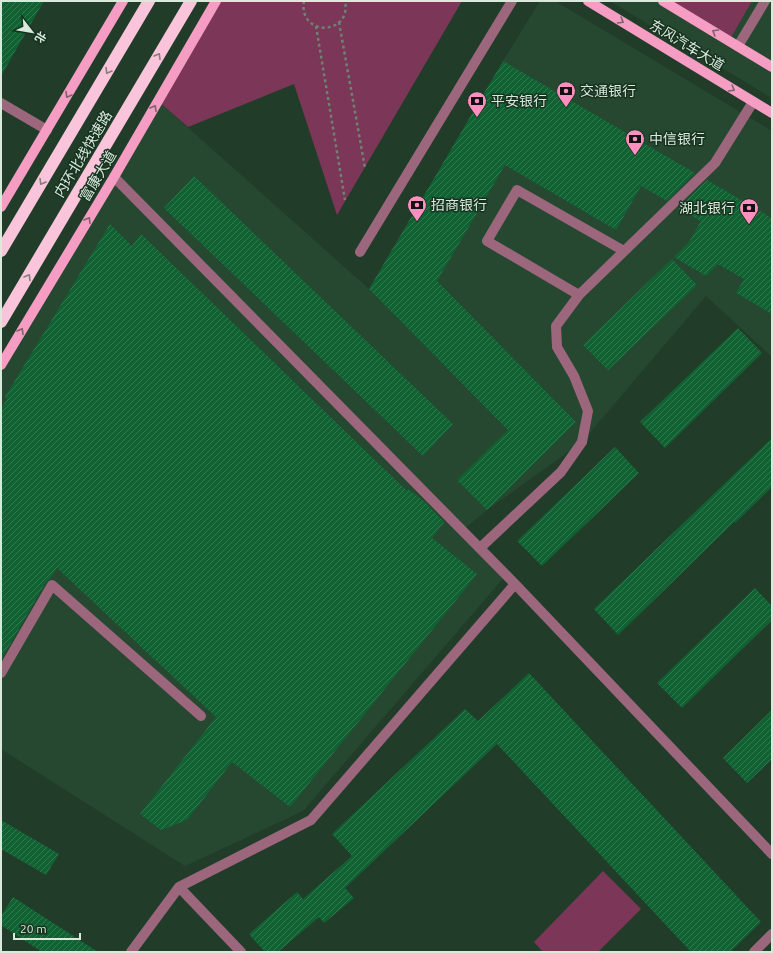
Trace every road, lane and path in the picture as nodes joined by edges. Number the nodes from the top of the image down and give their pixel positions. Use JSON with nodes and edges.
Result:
{"nodes":[{"id":1,"x":123,"y":1,"type":"edge"},
{"id":2,"x":149,"y":1,"type":"edge"},
{"id":3,"x":191,"y":1,"type":"edge"},
{"id":4,"x":216,"y":1,"type":"edge"},
{"id":5,"x":304,"y":1,"type":"edge"},
{"id":6,"x":346,"y":1,"type":"edge"},
{"id":7,"x":512,"y":1,"type":"edge"},
{"id":8,"x":588,"y":1,"type":"edge"},
{"id":9,"x":663,"y":1,"type":"edge"},
{"id":10,"x":765,"y":1,"type":"edge"},
{"id":11,"x":339,"y":22,"type":"junction"},
{"id":12,"x":316,"y":26,"type":"junction"},
{"id":13,"x":738,"y":46,"type":"junction"},
{"id":14,"x":772,"y":67,"type":"edge"},
{"id":15,"x":753,"y":102,"type":"junction"},
{"id":16,"x":1,"y":103,"type":"edge"},
{"id":17,"x":772,"y":113,"type":"edge"},
{"id":18,"x":47,"y":130,"type":"junction"},
{"id":19,"x":364,"y":168,"type":"dead end"},
{"id":20,"x":114,"y":177,"type":"junction"},
{"id":21,"x":345,"y":200,"type":"dead end"},
{"id":22,"x":1,"y":207,"type":"edge"},
{"id":23,"x":1,"y":251,"type":"edge"},
{"id":24,"x":624,"y":251,"type":"junction"},
{"id":25,"x":360,"y":252,"type":"dead end"},
{"id":26,"x":579,"y":295,"type":"junction"},
{"id":27,"x":1,"y":322,"type":"edge"},
{"id":28,"x":1,"y":365,"type":"edge"},
{"id":29,"x":480,"y":548,"type":"junction"},
{"id":30,"x":515,"y":584,"type":"junction"},
{"id":31,"x":1,"y":673,"type":"edge"},
{"id":32,"x":201,"y":716,"type":"dead end"},
{"id":33,"x":770,"y":849,"type":"edge"},
{"id":34,"x":179,"y":888,"type":"junction"},
{"id":35,"x":772,"y":934,"type":"edge"},
{"id":36,"x":131,"y":952,"type":"edge"},
{"id":37,"x":241,"y":952,"type":"edge"},
{"id":38,"x":754,"y":952,"type":"edge"}],
"edges":[{"from":1,"to":18,"type":"main road","one_way":true},
{"from":2,"to":23,"type":"highway","name":"内环北线快速路","one_way":true},
{"from":27,"to":3,"type":"highway","name":"内环北线快速路","one_way":true},
{"from":20,"to":4,"type":"main road","name":"富康大道","one_way":true},
{"from":5,"to":12,"type":"path"},
{"from":6,"to":11,"type":"path"},
{"from":7,"to":25,"type":"street"},
{"from":8,"to":15,"type":"main road","name":"东风汽车大道","one_way":true},
{"from":13,"to":9,"type":"main road","name":"东风汽车大道","one_way":true},
{"from":10,"to":13,"type":"street"},
{"from":11,"to":12,"type":"path"},
{"from":11,"to":19,"type":"path"},
{"from":12,"to":21,"type":"path"},
{"from":13,"to":14,"type":"main road","name":"东风汽车大道"},
{"from":15,"to":17,"type":"main road","name":"东风汽车大道"},
{"from":15,"to":24,"type":"street"},
{"from":16,"to":18,"type":"street"},
{"from":18,"to":22,"type":"main road"},
{"from":28,"to":20,"type":"main road","name":"富康大道","one_way":true},
{"from":20,"to":29,"type":"street"},
{"from":24,"to":26,"type":"street"},
{"from":24,"to":26,"type":"street"},
{"from":26,"to":29,"type":"street"},
{"from":29,"to":30,"type":"street"},
{"from":30,"to":33,"type":"street"},
{"from":30,"to":34,"type":"street"},
{"from":31,"to":32,"type":"street"},
{"from":34,"to":36,"type":"street"},
{"from":34,"to":37,"type":"street"},
{"from":35,"to":38,"type":"street"}]}
